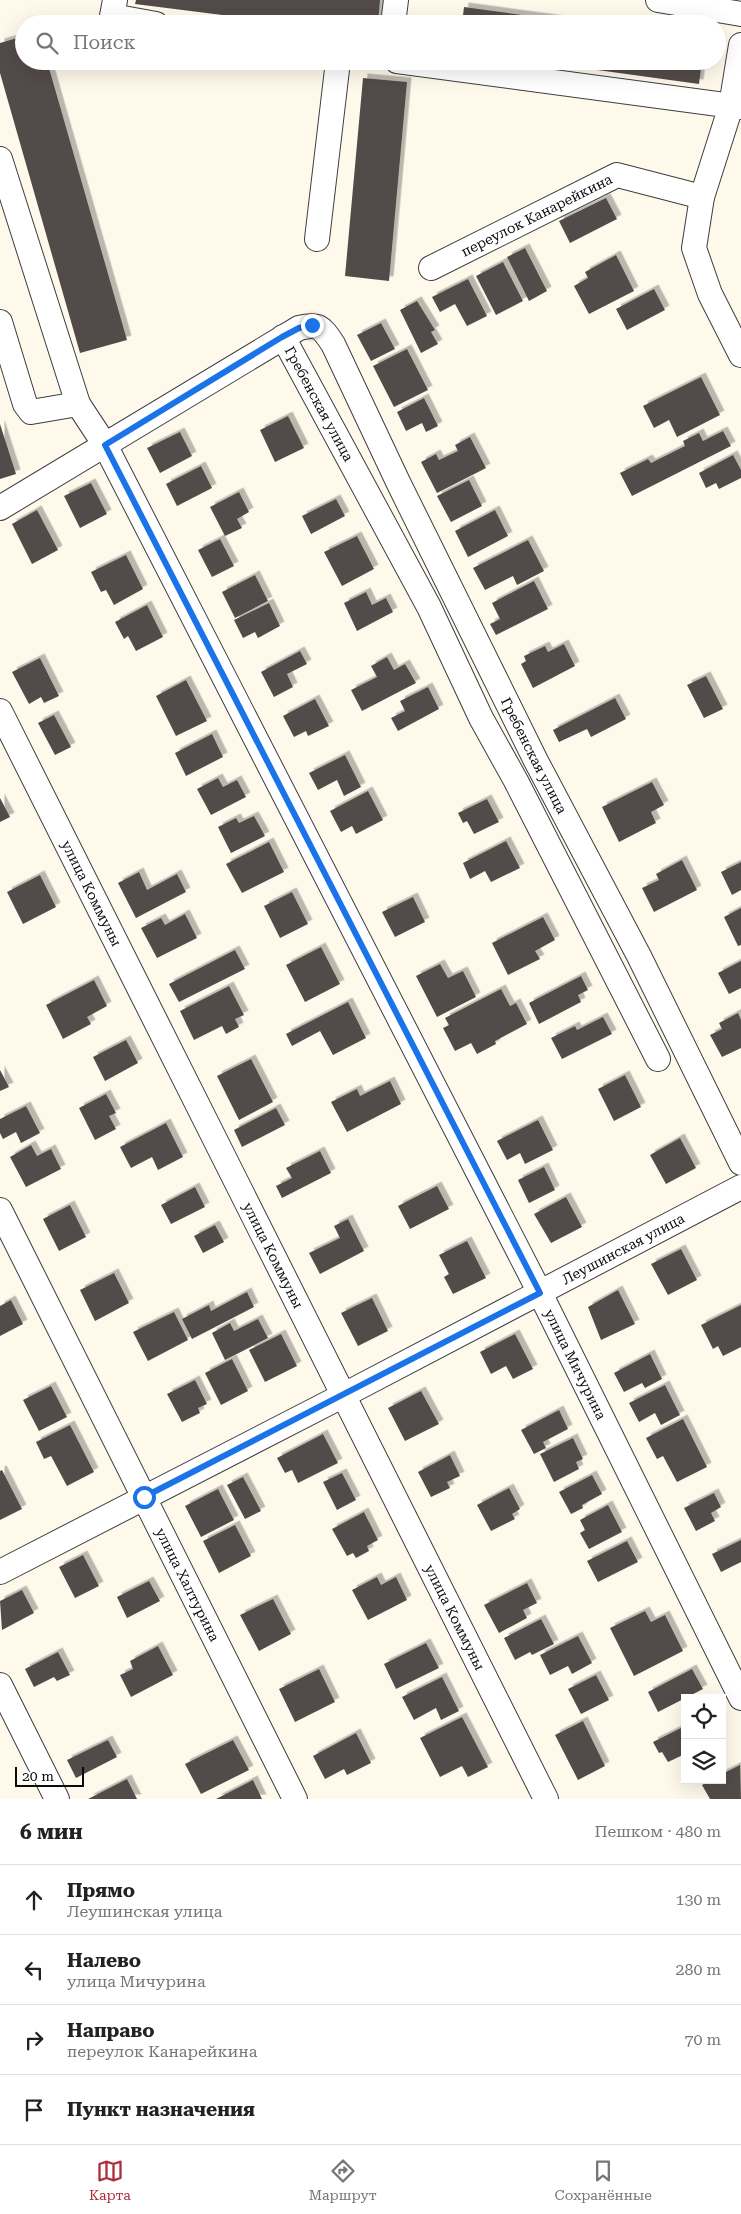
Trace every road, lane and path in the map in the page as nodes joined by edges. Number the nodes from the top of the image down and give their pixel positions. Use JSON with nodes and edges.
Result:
{"nodes":[{"id":1,"x":115,"y":0,"type":"edge"},
{"id":2,"x":396,"y":0,"type":"edge"},
{"id":3,"x":658,"y":0,"type":"edge"},
{"id":4,"x":741,"y":14,"type":"edge"},
{"id":5,"x":112,"y":15,"type":"edge"},
{"id":6,"x":394,"y":15,"type":"edge"},
{"id":7,"x":741,"y":44,"type":"edge"},
{"id":8,"x":337,"y":70,"type":"edge"},
{"id":9,"x":463,"y":70,"type":"edge"},
{"id":10,"x":736,"y":107,"type":"edge"},
{"id":11,"x":0,"y":159,"type":"edge"},
{"id":12,"x":702,"y":197,"type":"junction"},
{"id":13,"x":7,"y":203,"type":"edge"},
{"id":14,"x":318,"y":239,"type":"dead end"},
{"id":15,"x":431,"y":268,"type":"dead end"},
{"id":16,"x":0,"y":322,"type":"edge"},
{"id":17,"x":282,"y":337,"type":"junction"},
{"id":18,"x":741,"y":355,"type":"edge"},
{"id":19,"x":78,"y":404,"type":"junction"},
{"id":20,"x":105,"y":445,"type":"junction"},
{"id":21,"x":0,"y":508,"type":"edge"},
{"id":22,"x":0,"y":711,"type":"edge"},
{"id":23,"x":658,"y":1059,"type":"dead end"},
{"id":24,"x":741,"y":1162,"type":"edge"},
{"id":25,"x":741,"y":1187,"type":"edge"},
{"id":26,"x":0,"y":1210,"type":"edge"},
{"id":27,"x":540,"y":1293,"type":"junction"},
{"id":28,"x":344,"y":1395,"type":"junction"},
{"id":29,"x":144,"y":1497,"type":"junction"},
{"id":30,"x":0,"y":1572,"type":"edge"},
{"id":31,"x":0,"y":1685,"type":"edge"},
{"id":32,"x":741,"y":1698,"type":"edge"},
{"id":33,"x":57,"y":1799,"type":"edge"},
{"id":34,"x":295,"y":1799,"type":"edge"},
{"id":35,"x":546,"y":1799,"type":"edge"}],
"edges":[{"from":1,"to":5,"type":"street"},
{"from":2,"to":6,"type":"street"},
{"from":3,"to":4,"type":"street"},
{"from":7,"to":10,"type":"street"},
{"from":8,"to":14,"type":"street"},
{"from":9,"to":10,"type":"street"},
{"from":10,"to":12,"type":"street"},
{"from":11,"to":13,"type":"street","name":"улица Мичурина"},
{"from":12,"to":15,"type":"street","name":"переулок Канарейкина"},
{"from":12,"to":18,"type":"street"},
{"from":13,"to":19,"type":"street","name":"улица Мичурина"},
{"from":16,"to":19,"type":"street"},
{"from":17,"to":20,"type":"street"},
{"from":17,"to":23,"type":"street","name":"Гребенская улица"},
{"from":17,"to":24,"type":"street","name":"Гребенская улица"},
{"from":19,"to":20,"type":"street","name":"улица Мичурина"},
{"from":20,"to":21,"type":"street"},
{"from":20,"to":27,"type":"street","name":"улица Мичурина"},
{"from":22,"to":28,"type":"street","name":"улица Коммуны"},
{"from":25,"to":27,"type":"street","name":"Леушинская улица"},
{"from":26,"to":29,"type":"street","name":"улица Халтурина"},
{"from":27,"to":28,"type":"street","name":"Леушинская улица"},
{"from":27,"to":32,"type":"street","name":"улица Мичурина"},
{"from":28,"to":29,"type":"street","name":"Леушинская улица"},
{"from":28,"to":35,"type":"street","name":"улица Коммуны"},
{"from":29,"to":30,"type":"street","name":"Леушинская улица"},
{"from":29,"to":34,"type":"street","name":"улица Халтурина"},
{"from":31,"to":33,"type":"street"}]}
